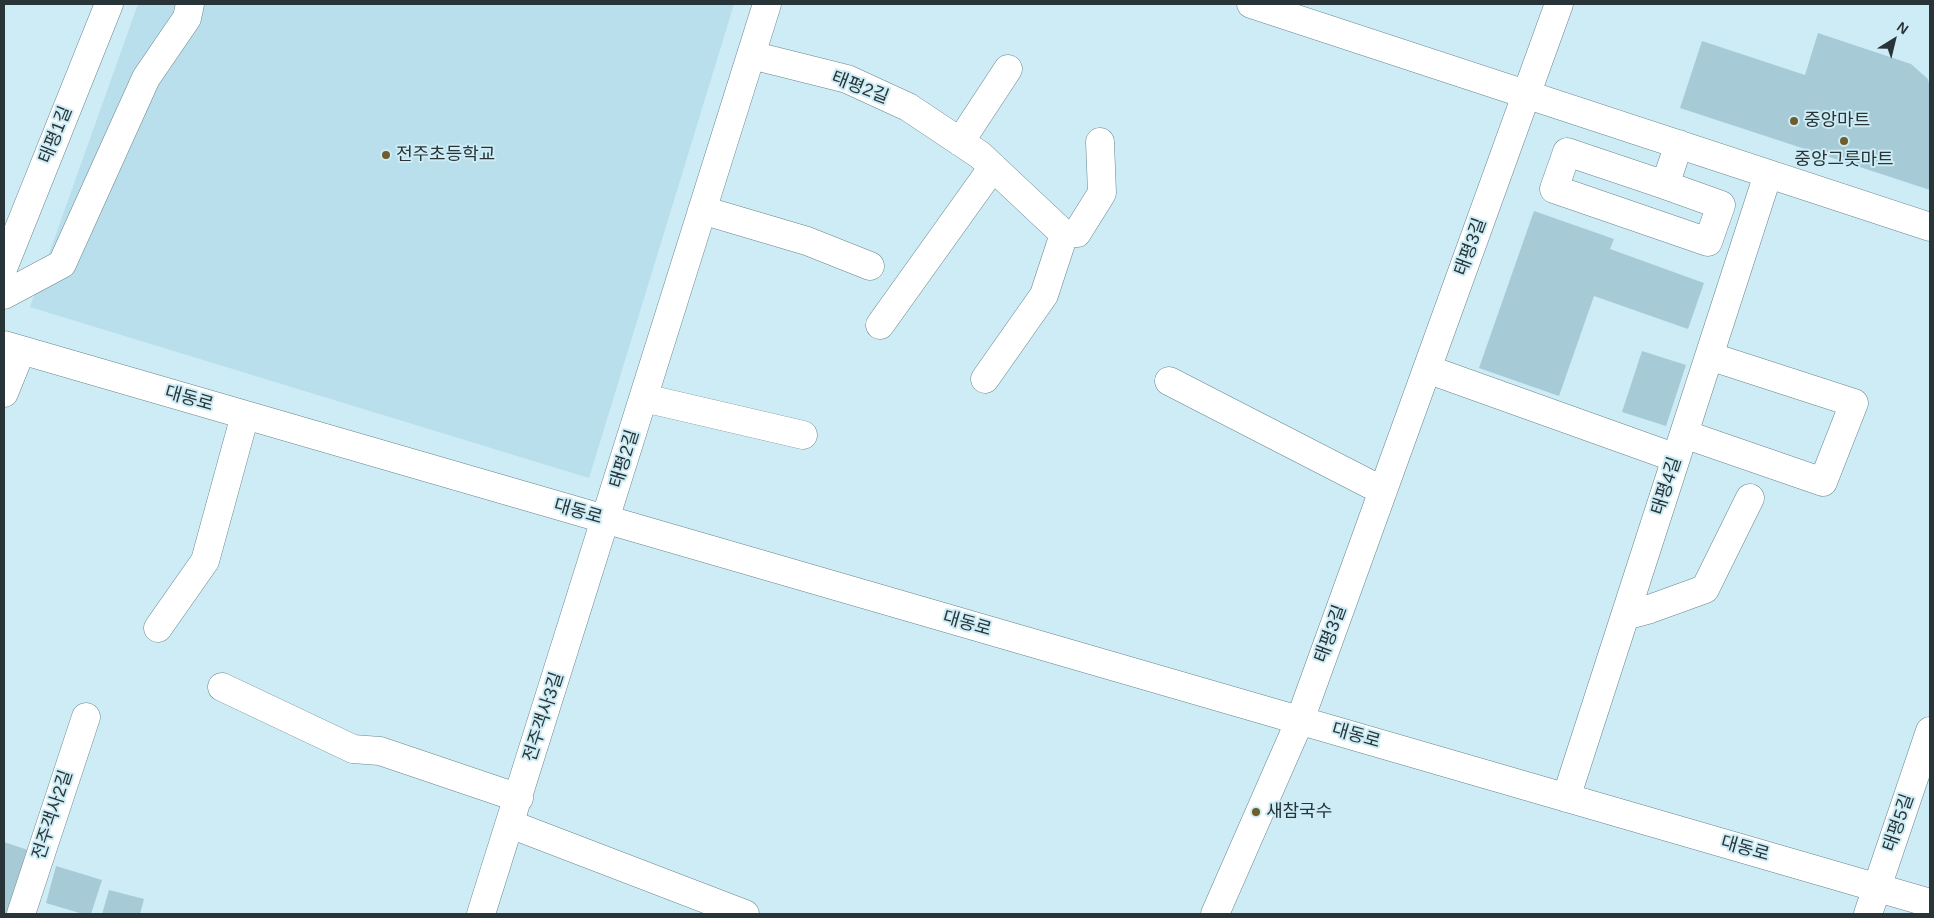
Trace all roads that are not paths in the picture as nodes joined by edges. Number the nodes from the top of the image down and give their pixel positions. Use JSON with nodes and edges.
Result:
{"nodes":[{"id":1,"x":190,"y":4,"type":"edge"},
{"id":2,"x":767,"y":4,"type":"edge"},
{"id":3,"x":1251,"y":4,"type":"edge"},
{"id":4,"x":1559,"y":4,"type":"edge"},
{"id":5,"x":100,"y":8,"type":"edge"},
{"id":6,"x":751,"y":54,"type":"junction"},
{"id":7,"x":1008,"y":68,"type":"dead end"},
{"id":8,"x":1526,"y":95,"type":"junction"},
{"id":9,"x":960,"y":142,"type":"junction"},
{"id":10,"x":1100,"y":142,"type":"dead end"},
{"id":11,"x":1678,"y":144,"type":"junction"},
{"id":12,"x":993,"y":167,"type":"junction"},
{"id":13,"x":1768,"y":174,"type":"junction"},
{"id":14,"x":1665,"y":185,"type":"junction"},
{"id":15,"x":702,"y":210,"type":"junction"},
{"id":16,"x":1930,"y":227,"type":"edge"},
{"id":17,"x":1064,"y":234,"type":"junction"},
{"id":18,"x":4,"y":266,"type":"edge"},
{"id":19,"x":870,"y":266,"type":"dead end"},
{"id":20,"x":4,"y":295,"type":"edge"},
{"id":21,"x":880,"y":325,"type":"dead end"},
{"id":22,"x":12,"y":348,"type":"edge"},
{"id":23,"x":1709,"y":356,"type":"junction"},
{"id":24,"x":1427,"y":369,"type":"junction"},
{"id":25,"x":985,"y":379,"type":"dead end"},
{"id":26,"x":1168,"y":381,"type":"dead end"},
{"id":27,"x":4,"y":393,"type":"edge"},
{"id":28,"x":644,"y":398,"type":"junction"},
{"id":29,"x":246,"y":415,"type":"junction"},
{"id":30,"x":803,"y":436,"type":"dead end"},
{"id":31,"x":1680,"y":446,"type":"junction"},
{"id":32,"x":1383,"y":491,"type":"junction"},
{"id":33,"x":1750,"y":498,"type":"dead end"},
{"id":34,"x":606,"y":520,"type":"junction"},
{"id":35,"x":1625,"y":616,"type":"junction"},
{"id":36,"x":158,"y":628,"type":"dead end"},
{"id":37,"x":222,"y":687,"type":"dead end"},
{"id":38,"x":86,"y":717,"type":"dead end"},
{"id":39,"x":1300,"y":720,"type":"junction"},
{"id":40,"x":1930,"y":731,"type":"edge"},
{"id":41,"x":519,"y":798,"type":"junction"},
{"id":42,"x":1566,"y":798,"type":"junction"},
{"id":43,"x":510,"y":824,"type":"junction"},
{"id":44,"x":1877,"y":888,"type":"junction"},
{"id":45,"x":1930,"y":903,"type":"edge"},
{"id":46,"x":694,"y":905,"type":"edge"},
{"id":47,"x":21,"y":914,"type":"edge"},
{"id":48,"x":482,"y":914,"type":"edge"},
{"id":49,"x":745,"y":914,"type":"edge"},
{"id":50,"x":1215,"y":914,"type":"edge"},
{"id":51,"x":1868,"y":914,"type":"edge"}],
"edges":[{"from":1,"to":20,"type":"street"},
{"from":2,"to":6,"type":"street","name":"태평2길"},
{"from":3,"to":8,"type":"street"},
{"from":4,"to":8,"type":"street","name":"태평3길"},
{"from":5,"to":18,"type":"street","name":"태평1길"},
{"from":6,"to":9,"type":"street","name":"태평2길"},
{"from":6,"to":15,"type":"street","name":"태평2길"},
{"from":7,"to":9,"type":"street"},
{"from":8,"to":11,"type":"street"},
{"from":8,"to":24,"type":"street","name":"태평3길"},
{"from":9,"to":12,"type":"street","name":"태평2길"},
{"from":10,"to":17,"type":"street"},
{"from":11,"to":13,"type":"street"},
{"from":11,"to":14,"type":"street"},
{"from":12,"to":17,"type":"street","name":"태평2길"},
{"from":12,"to":21,"type":"street"},
{"from":13,"to":16,"type":"street"},
{"from":13,"to":23,"type":"street","name":"태평4길"},
{"from":14,"to":14,"type":"street"},
{"from":15,"to":19,"type":"street"},
{"from":15,"to":28,"type":"street","name":"태평2길"},
{"from":17,"to":25,"type":"street"},
{"from":22,"to":27,"type":"street"},
{"from":22,"to":29,"type":"street","name":"대동로"},
{"from":23,"to":31,"type":"street","name":"태평4길"},
{"from":23,"to":31,"type":"street"},
{"from":24,"to":31,"type":"street"},
{"from":24,"to":32,"type":"street","name":"태평3길"},
{"from":26,"to":32,"type":"street"},
{"from":28,"to":30,"type":"street"},
{"from":28,"to":34,"type":"street","name":"태평2길"},
{"from":29,"to":34,"type":"street","name":"대동로"},
{"from":29,"to":36,"type":"street"},
{"from":31,"to":35,"type":"street","name":"태평4길"},
{"from":32,"to":39,"type":"street","name":"태평3길"},
{"from":33,"to":35,"type":"street"},
{"from":34,"to":39,"type":"street","name":"대동로"},
{"from":34,"to":41,"type":"street","name":"전주객사3길"},
{"from":35,"to":42,"type":"street","name":"태평4길"},
{"from":37,"to":41,"type":"street"},
{"from":38,"to":47,"type":"street","name":"전주객사2길"},
{"from":39,"to":42,"type":"street","name":"대동로"},
{"from":39,"to":50,"type":"street","name":"태평3길"},
{"from":40,"to":44,"type":"street","name":"태평5길"},
{"from":41,"to":43,"type":"street","name":"전주객사3길"},
{"from":42,"to":44,"type":"street","name":"대동로"},
{"from":43,"to":46,"type":"street"},
{"from":43,"to":48,"type":"street","name":"전주객사3길"},
{"from":44,"to":45,"type":"street","name":"대동로"},
{"from":44,"to":51,"type":"street","name":"태평5길"},
{"from":46,"to":49,"type":"street"}]}
